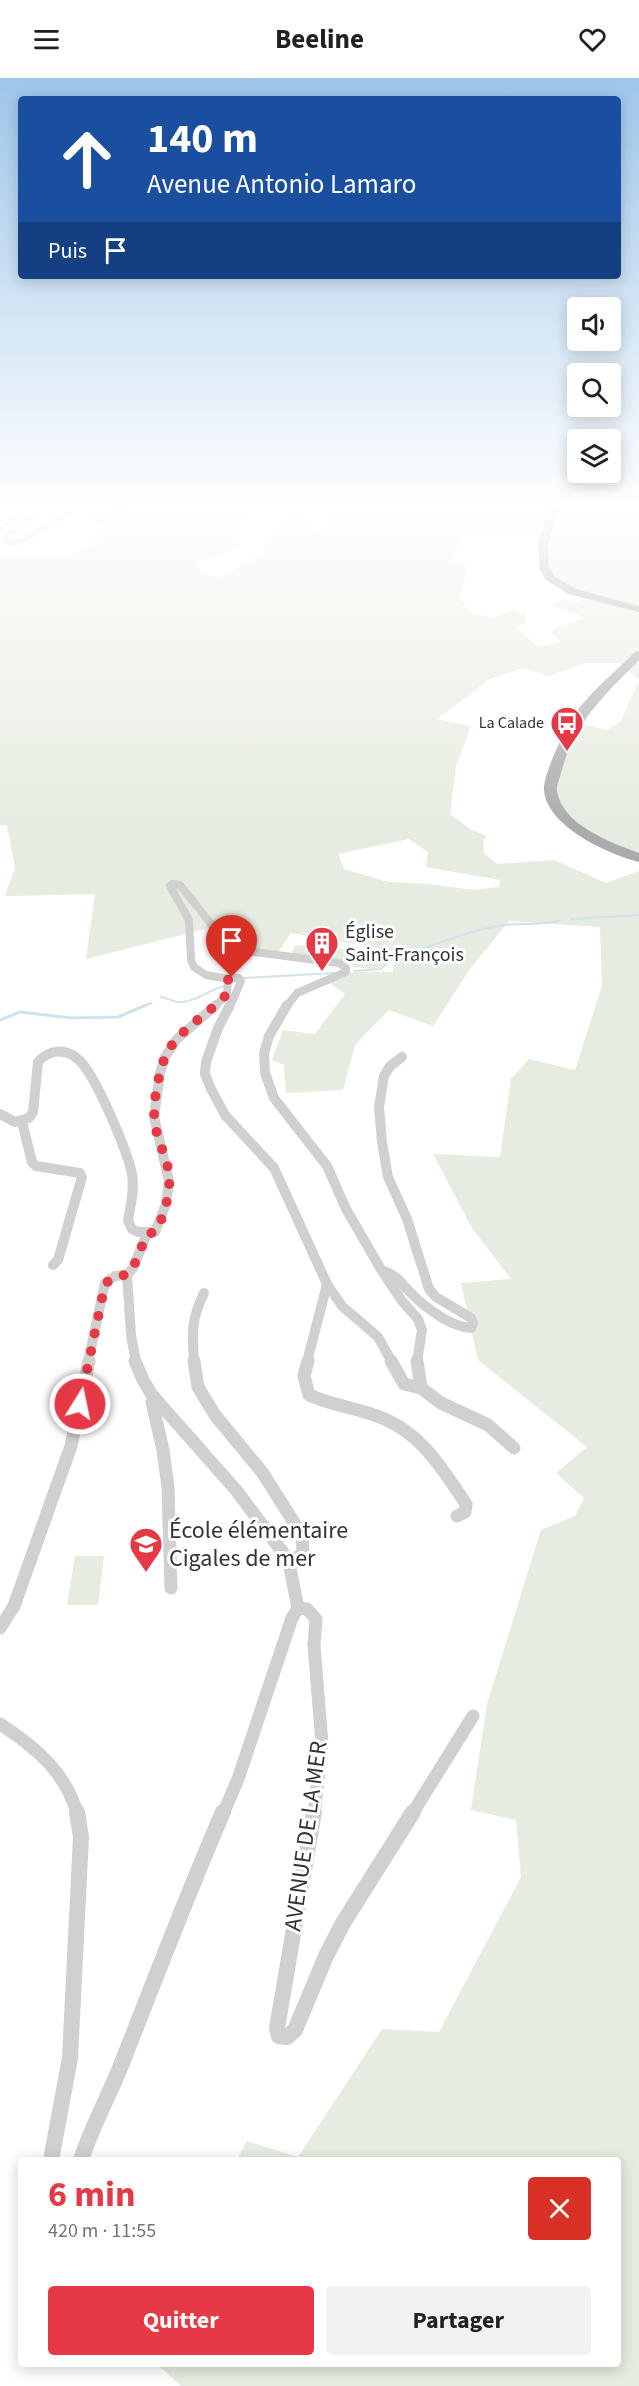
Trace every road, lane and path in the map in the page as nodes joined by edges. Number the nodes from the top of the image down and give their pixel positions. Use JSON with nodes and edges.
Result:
{"nodes":[{"id":1,"x":639,"y":654,"type":"edge"},
{"id":2,"x":639,"y":858,"type":"edge"},
{"id":3,"x":228,"y":979,"type":"junction"},
{"id":4,"x":402,"y":1057,"type":"dead end"},
{"id":5,"x":0,"y":1114,"type":"edge"},
{"id":6,"x":22,"y":1122,"type":"junction"},
{"id":7,"x":147,"y":1234,"type":"junction"},
{"id":8,"x":53,"y":1265,"type":"dead end"},
{"id":9,"x":382,"y":1271,"type":"junction"},
{"id":10,"x":127,"y":1275,"type":"junction"},
{"id":11,"x":327,"y":1284,"type":"junction"},
{"id":12,"x":204,"y":1293,"type":"dead end"},
{"id":13,"x":421,"y":1388,"type":"junction"},
{"id":14,"x":155,"y":1398,"type":"junction"},
{"id":15,"x":514,"y":1448,"type":"dead end"},
{"id":16,"x":457,"y":1516,"type":"dead end"},
{"id":17,"x":291,"y":1564,"type":"junction"},
{"id":18,"x":171,"y":1588,"type":"dead end"},
{"id":19,"x":298,"y":1608,"type":"junction"},
{"id":20,"x":0,"y":1628,"type":"edge"},
{"id":21,"x":473,"y":1716,"type":"dead end"},
{"id":22,"x":0,"y":1724,"type":"edge"},
{"id":23,"x":52,"y":2157,"type":"edge"},
{"id":24,"x":82,"y":2157,"type":"edge"}],
"edges":[{"from":1,"to":2,"type":"main road"},
{"from":3,"to":7,"type":"street"},
{"from":3,"to":9,"type":"street"},
{"from":3,"to":11,"type":"street"},
{"from":4,"to":9,"type":"street"},
{"from":5,"to":6,"type":"street"},
{"from":6,"to":7,"type":"street"},
{"from":6,"to":8,"type":"street"},
{"from":7,"to":10,"type":"street"},
{"from":9,"to":13,"type":"street"},
{"from":10,"to":14,"type":"street"},
{"from":10,"to":20,"type":"street"},
{"from":11,"to":13,"type":"street"},
{"from":11,"to":16,"type":"street"},
{"from":12,"to":17,"type":"street"},
{"from":13,"to":15,"type":"street"},
{"from":14,"to":17,"type":"street"},
{"from":14,"to":18,"type":"street"},
{"from":17,"to":19,"type":"street"},
{"from":19,"to":21,"type":"street","name":"AVENUE DE LA MER"},
{"from":19,"to":24,"type":"street"},
{"from":22,"to":23,"type":"street"}]}
